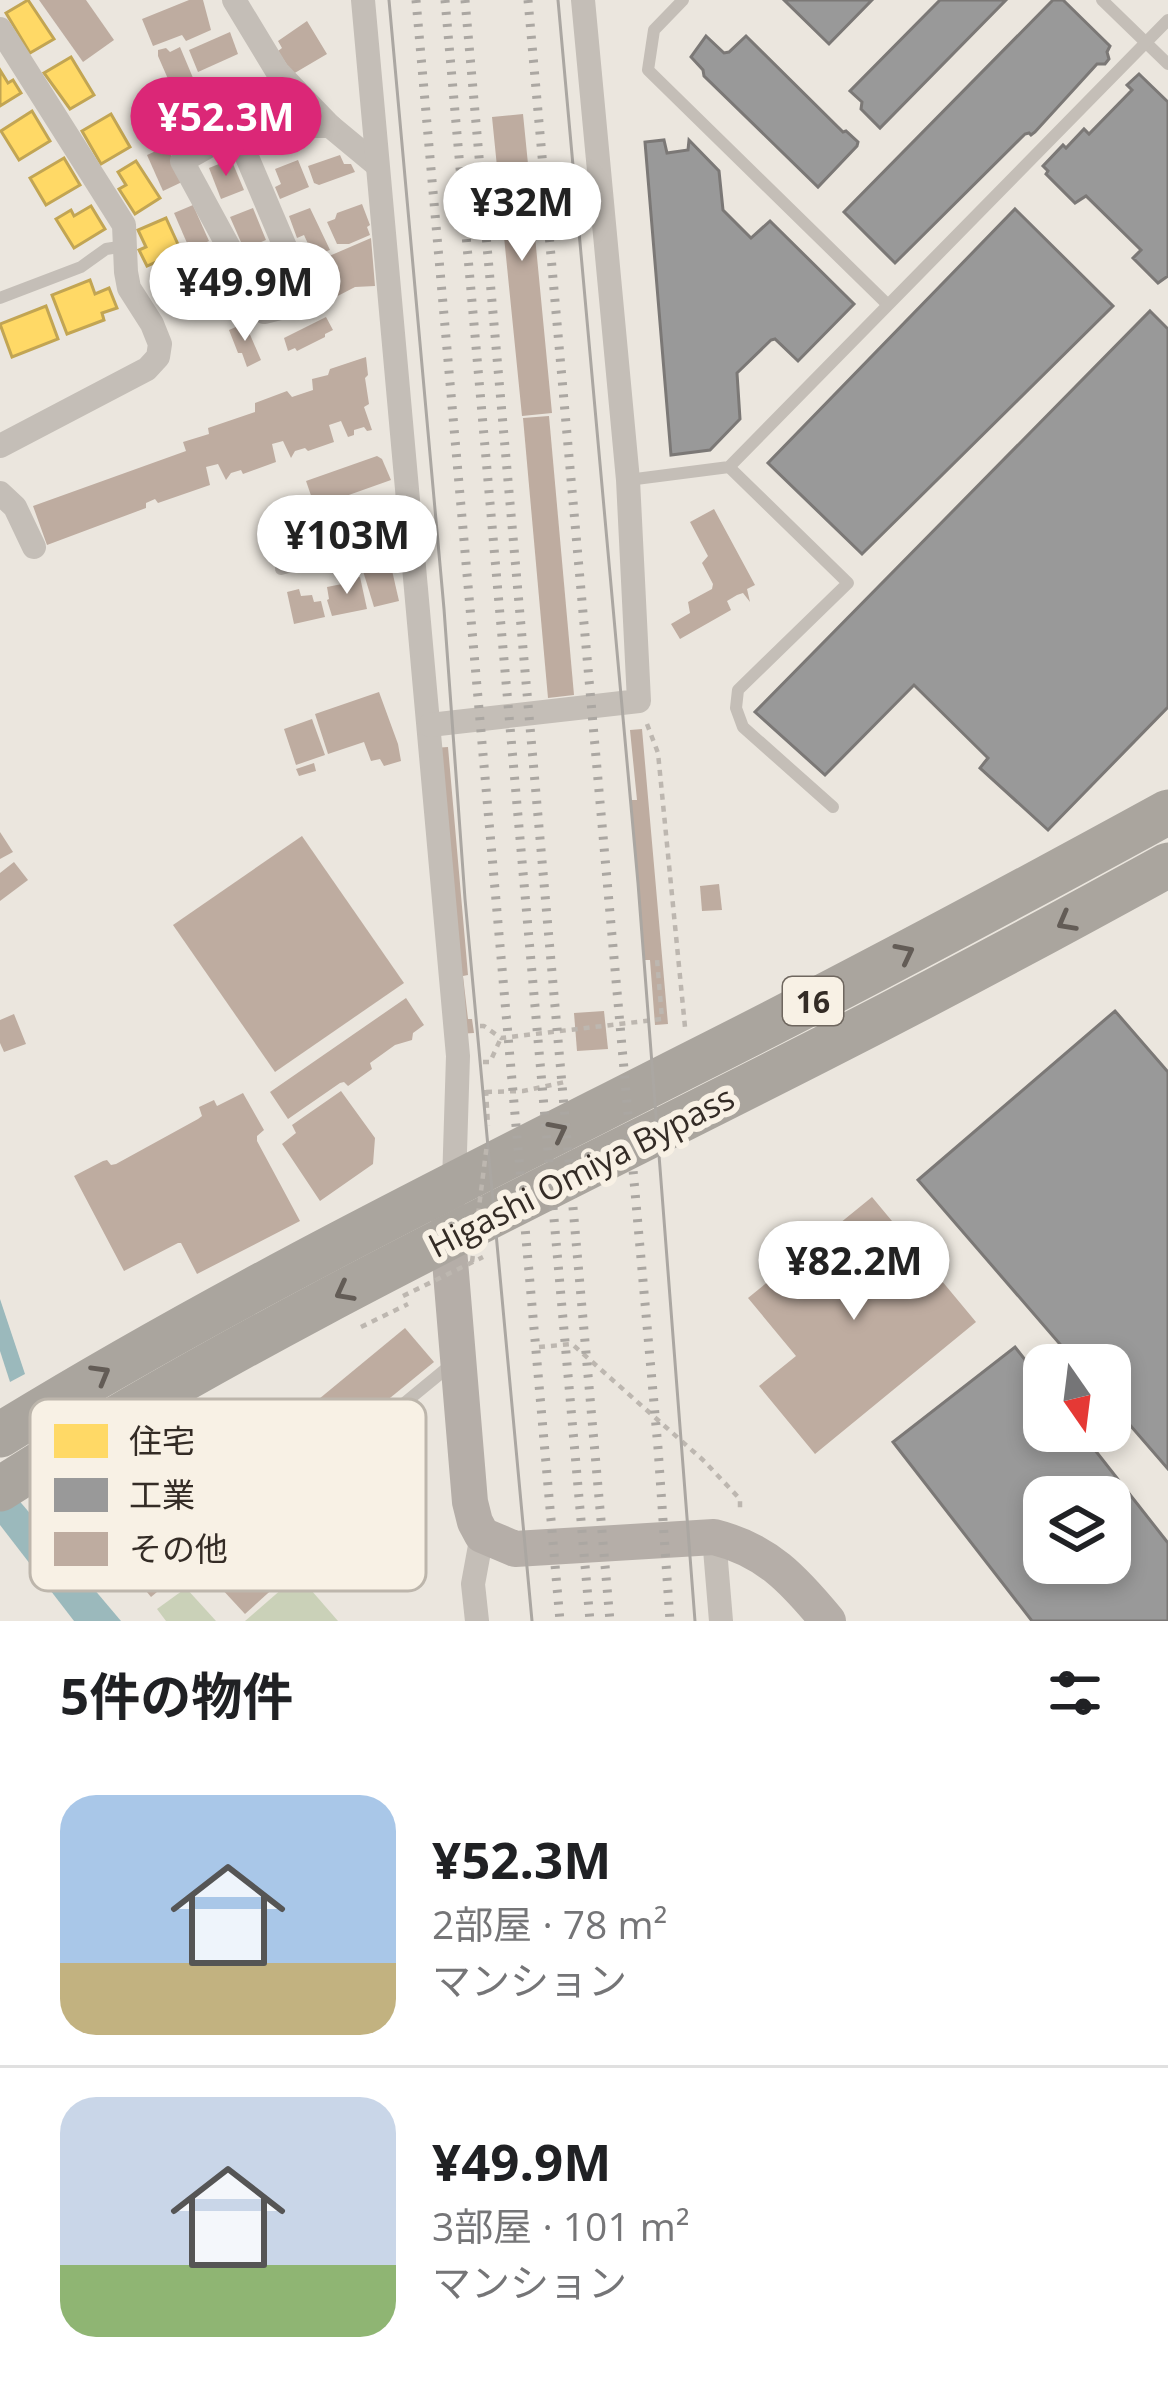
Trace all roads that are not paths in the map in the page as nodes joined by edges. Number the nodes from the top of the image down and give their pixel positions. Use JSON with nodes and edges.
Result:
{"nodes":[{"id":1,"x":234,"y":0,"type":"edge"},
{"id":2,"x":362,"y":0,"type":"edge"},
{"id":3,"x":583,"y":0,"type":"edge"},
{"id":4,"x":683,"y":0,"type":"edge"},
{"id":5,"x":1102,"y":0,"type":"edge"},
{"id":6,"x":1168,"y":20,"type":"edge"},
{"id":7,"x":0,"y":29,"type":"edge"},
{"id":8,"x":1146,"y":42,"type":"junction"},
{"id":9,"x":1168,"y":64,"type":"edge"},
{"id":10,"x":330,"y":126,"type":"junction"},
{"id":11,"x":249,"y":136,"type":"junction"},
{"id":12,"x":377,"y":165,"type":"junction"},
{"id":13,"x":124,"y":246,"type":"junction"},
{"id":14,"x":0,"y":298,"type":"edge"},
{"id":15,"x":886,"y":304,"type":"junction"},
{"id":16,"x":0,"y":446,"type":"edge"},
{"id":17,"x":729,"y":467,"type":"junction"},
{"id":18,"x":628,"y":480,"type":"junction"},
{"id":19,"x":0,"y":493,"type":"edge"},
{"id":20,"x":411,"y":532,"type":"junction"},
{"id":21,"x":34,"y":547,"type":"dead end"},
{"id":22,"x":281,"y":569,"type":"dead end"},
{"id":23,"x":430,"y":725,"type":"junction"},
{"id":24,"x":833,"y":807,"type":"dead end"},
{"id":25,"x":1168,"y":812,"type":"edge"},
{"id":26,"x":1168,"y":865,"type":"edge"},
{"id":27,"x":454,"y":1183,"type":"junction"},
{"id":28,"x":467,"y":1252,"type":"junction"},
{"id":29,"x":458,"y":1360,"type":"junction"},
{"id":30,"x":59,"y":1399,"type":"edge"},
{"id":31,"x":154,"y":1399,"type":"edge"},
{"id":32,"x":410,"y":1399,"type":"edge"},
{"id":33,"x":30,"y":1416,"type":"edge"},
{"id":34,"x":0,"y":1433,"type":"edge"},
{"id":35,"x":482,"y":1535,"type":"junction"},
{"id":36,"x":727,"y":1540,"type":"junction"},
{"id":37,"x":477,"y":1621,"type":"edge"},
{"id":38,"x":721,"y":1621,"type":"edge"},
{"id":39,"x":828,"y":1621,"type":"edge"}],
"edges":[{"from":1,"to":10,"type":"street"},
{"from":2,"to":12,"type":"street"},
{"from":3,"to":18,"type":"street"},
{"from":4,"to":15,"type":"lane"},
{"from":5,"to":8,"type":"lane"},
{"from":6,"to":8,"type":"lane"},
{"from":7,"to":13,"type":"street"},
{"from":8,"to":9,"type":"lane"},
{"from":8,"to":15,"type":"lane"},
{"from":10,"to":11,"type":"street"},
{"from":10,"to":12,"type":"street"},
{"from":11,"to":11,"type":"street"},
{"from":12,"to":20,"type":"street"},
{"from":13,"to":14,"type":"lane"},
{"from":13,"to":16,"type":"street"},
{"from":15,"to":17,"type":"lane"},
{"from":17,"to":18,"type":"lane"},
{"from":17,"to":24,"type":"lane"},
{"from":18,"to":23,"type":"street"},
{"from":19,"to":21,"type":"street"},
{"from":20,"to":22,"type":"lane"},
{"from":20,"to":23,"type":"street"},
{"from":23,"to":27,"type":"street"},
{"from":27,"to":25,"type":"highway","name":"Higashi Omiya Bypass","number":"16","one_way":true},
{"from":26,"to":28,"type":"highway","name":"Higashi Omiya Bypass","number":"16","one_way":true},
{"from":27,"to":28,"type":"street"},
{"from":30,"to":27,"type":"highway","name":"Higashi Omiya Bypass","number":"16","one_way":true},
{"from":28,"to":29,"type":"street"},
{"from":28,"to":31,"type":"highway","name":"Higashi Omiya Bypass","number":"16","one_way":true},
{"from":29,"to":32,"type":"lane"},
{"from":29,"to":35,"type":"street"},
{"from":34,"to":33,"type":"highway","name":"Higashi Omiya Bypass","number":"16","one_way":true},
{"from":35,"to":36,"type":"street"},
{"from":35,"to":37,"type":"street"},
{"from":36,"to":38,"type":"street"},
{"from":36,"to":39,"type":"street"}]}
